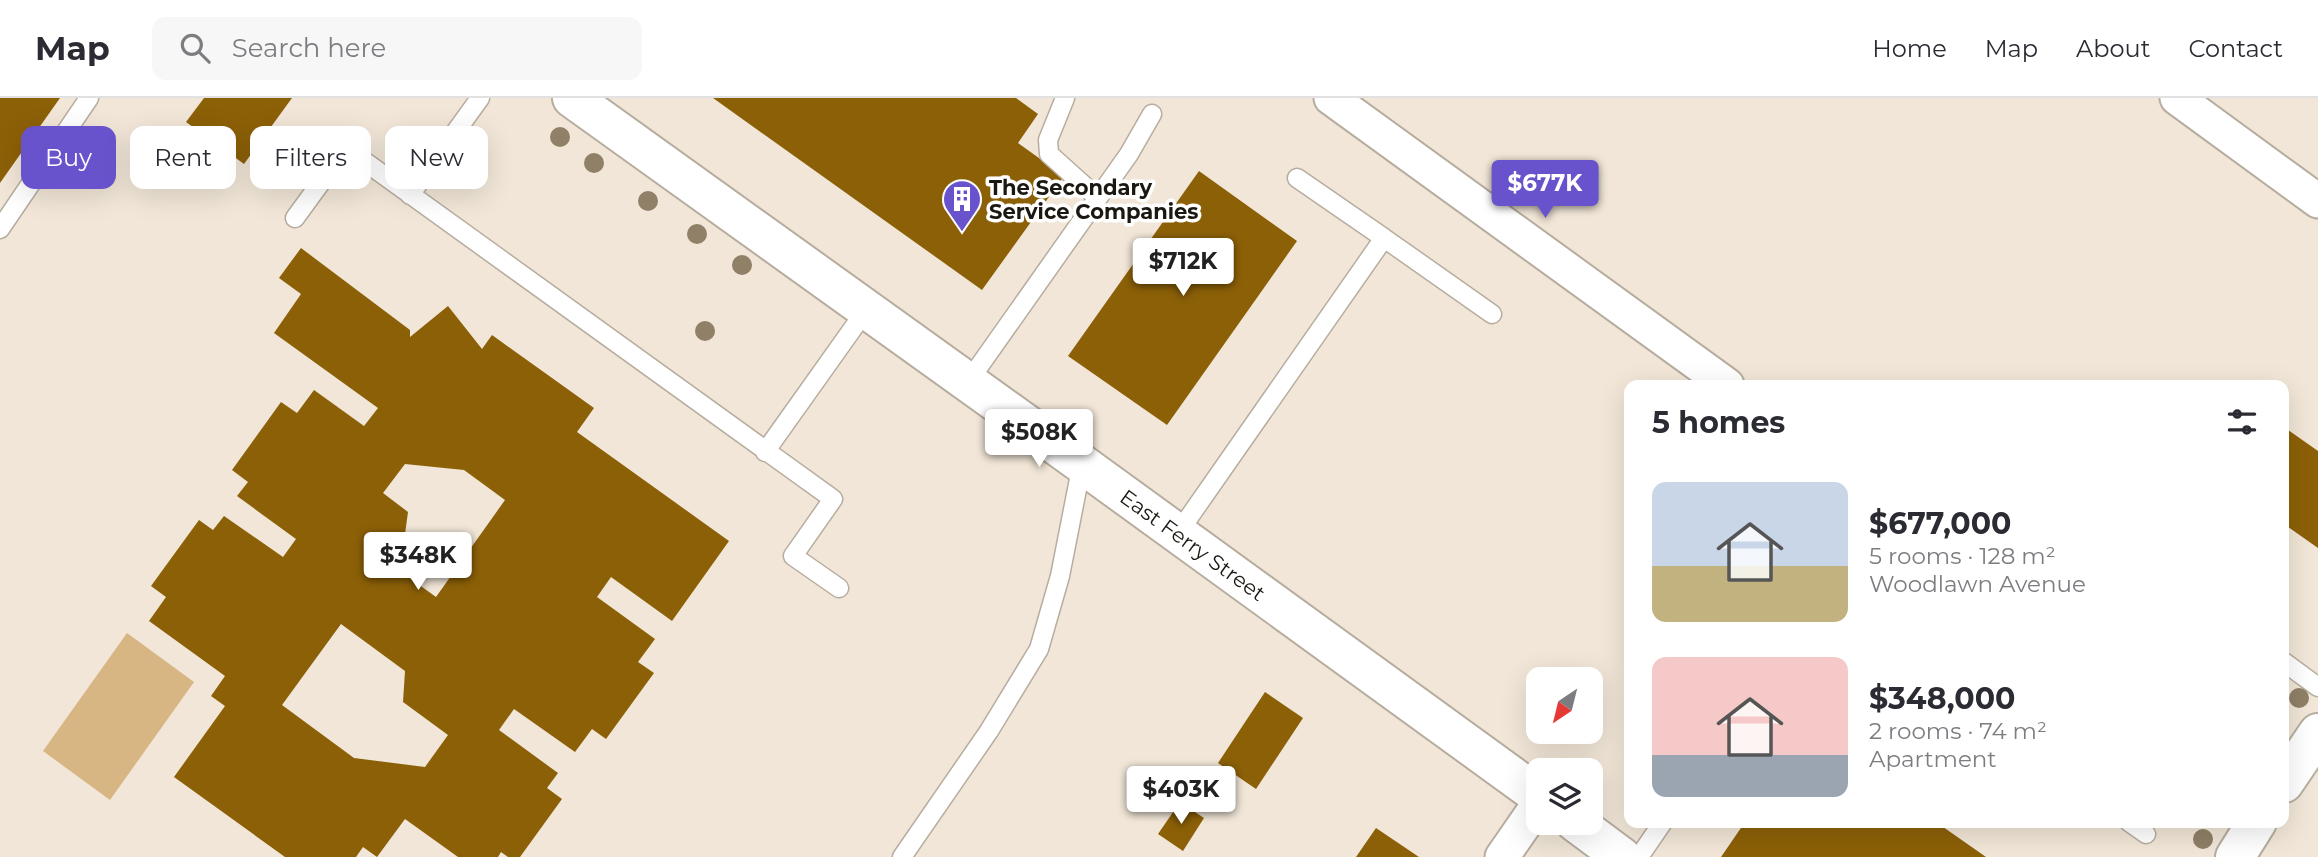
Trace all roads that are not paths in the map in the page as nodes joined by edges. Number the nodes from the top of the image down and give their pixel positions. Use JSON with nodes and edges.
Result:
{"nodes":[{"id":1,"x":89,"y":98,"type":"edge"},
{"id":2,"x":480,"y":98,"type":"edge"},
{"id":3,"x":572,"y":98,"type":"edge"},
{"id":4,"x":1065,"y":98,"type":"edge"},
{"id":5,"x":1331,"y":98,"type":"edge"},
{"id":6,"x":2177,"y":98,"type":"edge"},
{"id":7,"x":1152,"y":114,"type":"dead end"},
{"id":8,"x":1297,"y":178,"type":"dead end"},
{"id":9,"x":410,"y":195,"type":"junction"},
{"id":10,"x":1098,"y":198,"type":"junction"},
{"id":11,"x":2318,"y":201,"type":"edge"},
{"id":12,"x":295,"y":219,"type":"dead end"},
{"id":13,"x":0,"y":229,"type":"edge"},
{"id":14,"x":1384,"y":238,"type":"junction"},
{"id":15,"x":866,"y":310,"type":"junction"},
{"id":16,"x":1492,"y":314,"type":"dead end"},
{"id":17,"x":1720,"y":380,"type":"edge"},
{"id":18,"x":968,"y":382,"type":"junction"},
{"id":19,"x":765,"y":452,"type":"junction"},
{"id":20,"x":1082,"y":464,"type":"junction"},
{"id":21,"x":1178,"y":533,"type":"junction"},
{"id":22,"x":839,"y":588,"type":"dead end"},
{"id":23,"x":2289,"y":666,"type":"edge"},
{"id":24,"x":2318,"y":687,"type":"edge"},
{"id":25,"x":2318,"y":733,"type":"edge"},
{"id":26,"x":2289,"y":776,"type":"edge"},
{"id":27,"x":1526,"y":786,"type":"edge"},
{"id":28,"x":1526,"y":822,"type":"edge"},
{"id":29,"x":1658,"y":828,"type":"edge"},
{"id":30,"x":2138,"y":828,"type":"edge"},
{"id":31,"x":2253,"y":828,"type":"edge"},
{"id":32,"x":2146,"y":834,"type":"dead end"},
{"id":33,"x":1592,"y":835,"type":"edge"},
{"id":34,"x":902,"y":857,"type":"edge"},
{"id":35,"x":1502,"y":857,"type":"edge"},
{"id":36,"x":1622,"y":857,"type":"edge"},
{"id":37,"x":1639,"y":857,"type":"edge"},
{"id":38,"x":2235,"y":857,"type":"edge"}],
"edges":[{"from":1,"to":13,"type":"lane"},
{"from":2,"to":9,"type":"lane"},
{"from":3,"to":15,"type":"street","name":"East Ferry Street"},
{"from":4,"to":10,"type":"lane"},
{"from":5,"to":17,"type":"street"},
{"from":6,"to":11,"type":"street"},
{"from":7,"to":10,"type":"lane"},
{"from":8,"to":14,"type":"lane"},
{"from":9,"to":12,"type":"lane"},
{"from":9,"to":19,"type":"lane"},
{"from":10,"to":18,"type":"lane"},
{"from":14,"to":16,"type":"lane"},
{"from":14,"to":21,"type":"lane"},
{"from":15,"to":18,"type":"street","name":"East Ferry Street"},
{"from":15,"to":19,"type":"lane"},
{"from":18,"to":20,"type":"street","name":"East Ferry Street"},
{"from":19,"to":22,"type":"lane"},
{"from":20,"to":21,"type":"street","name":"East Ferry Street"},
{"from":20,"to":34,"type":"lane"},
{"from":21,"to":27,"type":"street","name":"East Ferry Street"},
{"from":23,"to":24,"type":"lane"},
{"from":25,"to":26,"type":"street"},
{"from":28,"to":35,"type":"street"},
{"from":29,"to":37,"type":"lane"},
{"from":30,"to":32,"type":"lane"},
{"from":31,"to":38,"type":"street"},
{"from":33,"to":36,"type":"street"}]}
